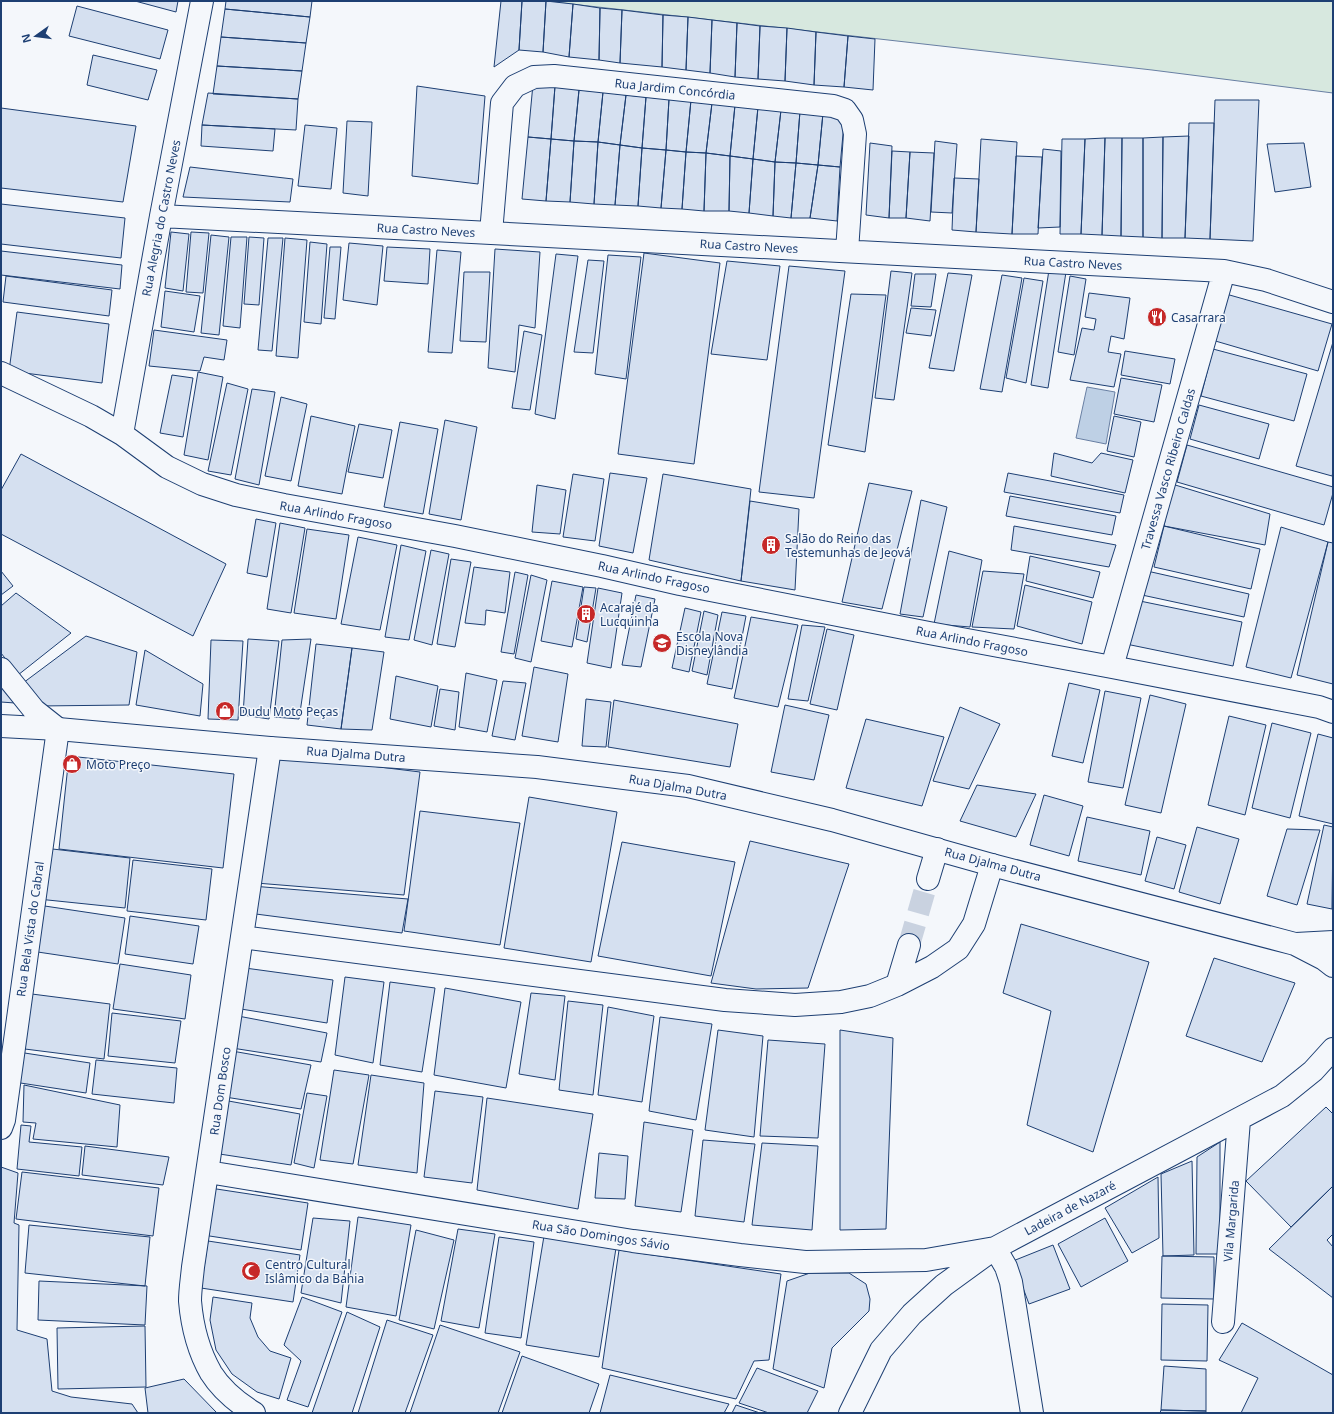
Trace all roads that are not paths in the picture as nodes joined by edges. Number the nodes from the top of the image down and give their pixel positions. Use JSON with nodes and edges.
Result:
{"nodes":[{"id":1,"x":202,"y":1,"type":"edge"},
{"id":2,"x":161,"y":216,"type":"junction"},
{"id":3,"x":491,"y":233,"type":"junction"},
{"id":4,"x":847,"y":251,"type":"junction"},
{"id":5,"x":1224,"y":271,"type":"junction"},
{"id":6,"x":1333,"y":302,"type":"edge"},
{"id":7,"x":1,"y":373,"type":"edge"},
{"id":8,"x":122,"y":434,"type":"junction"},
{"id":9,"x":1112,"y":667,"type":"junction"},
{"id":10,"x":1,"y":669,"type":"edge"},
{"id":11,"x":1333,"y":712,"type":"edge"},
{"id":12,"x":1,"y":726,"type":"edge"},
{"id":13,"x":58,"y":729,"type":"junction"},
{"id":14,"x":270,"y":748,"type":"junction"},
{"id":15,"x":936,"y":849,"type":"junction"},
{"id":16,"x":992,"y":865,"type":"junction"},
{"id":17,"x":928,"y":879,"type":"tunnel mouth"},
{"id":18,"x":242,"y":937,"type":"junction"},
{"id":19,"x":1333,"y":942,"type":"edge"},
{"id":20,"x":1295,"y":944,"type":"junction"},
{"id":21,"x":909,"y":945,"type":"tunnel mouth"},
{"id":22,"x":1333,"y":966,"type":"edge"},
{"id":23,"x":897,"y":986,"type":"junction"},
{"id":24,"x":1333,"y":1049,"type":"edge"},
{"id":25,"x":1239,"y":1120,"type":"junction"},
{"id":26,"x":1,"y":1128,"type":"edge"},
{"id":27,"x":208,"y":1172,"type":"junction"},
{"id":28,"x":995,"y":1248,"type":"junction"},
{"id":29,"x":1223,"y":1322,"type":"dead end"},
{"id":30,"x":254,"y":1413,"type":"edge"},
{"id":31,"x":850,"y":1413,"type":"edge"},
{"id":32,"x":1032,"y":1413,"type":"edge"}],
"edges":[{"from":1,"to":2,"type":"street","name":"Rua Alegria do Castro Neves"},
{"from":2,"to":3,"type":"street","name":"Rua Castro Neves"},
{"from":2,"to":8,"type":"street","name":"Rua Alegria do Castro Neves"},
{"from":3,"to":4,"type":"street","name":"Rua Castro Neves"},
{"from":3,"to":4,"type":"street","name":"Rua Jardim Concórdia"},
{"from":4,"to":5,"type":"street","name":"Rua Castro Neves"},
{"from":5,"to":6,"type":"street","name":"Rua Castro Neves"},
{"from":5,"to":9,"type":"street","name":"Travessa Vasco Ribeiro Caldas"},
{"from":7,"to":8,"type":"street","name":"Rua Arlindo Fragoso"},
{"from":8,"to":9,"type":"street","name":"Rua Arlindo Fragoso"},
{"from":9,"to":11,"type":"street","name":"Rua Arlindo Fragoso"},
{"from":10,"to":13,"type":"street"},
{"from":12,"to":13,"type":"street","name":"Rua Djalma Dutra"},
{"from":13,"to":14,"type":"street","name":"Rua Djalma Dutra"},
{"from":13,"to":26,"type":"street","name":"Rua Bela Vista do Cabral"},
{"from":14,"to":15,"type":"street","name":"Rua Djalma Dutra"},
{"from":14,"to":18,"type":"street","name":"Rua Dom Bosco"},
{"from":15,"to":16,"type":"street","name":"Rua Djalma Dutra"},
{"from":15,"to":17,"type":"street"},
{"from":16,"to":20,"type":"street","name":"Rua Djalma Dutra"},
{"from":16,"to":23,"type":"street"},
{"from":18,"to":23,"type":"street"},
{"from":18,"to":27,"type":"street","name":"Rua Dom Bosco"},
{"from":19,"to":20,"type":"street"},
{"from":20,"to":22,"type":"street","name":"Rua Djalma Dutra"},
{"from":21,"to":23,"type":"street"},
{"from":24,"to":25,"type":"street","name":"Ladeira de Nazaré"},
{"from":25,"to":28,"type":"street","name":"Ladeira de Nazaré"},
{"from":25,"to":29,"type":"street","name":"Vila Margarida"},
{"from":27,"to":28,"type":"street","name":"Rua São Domingos Sávio"},
{"from":27,"to":30,"type":"street","name":"Rua Dom Bosco"},
{"from":28,"to":31,"type":"street","name":"Ladeira de Nazaré"},
{"from":28,"to":32,"type":"street"}]}
